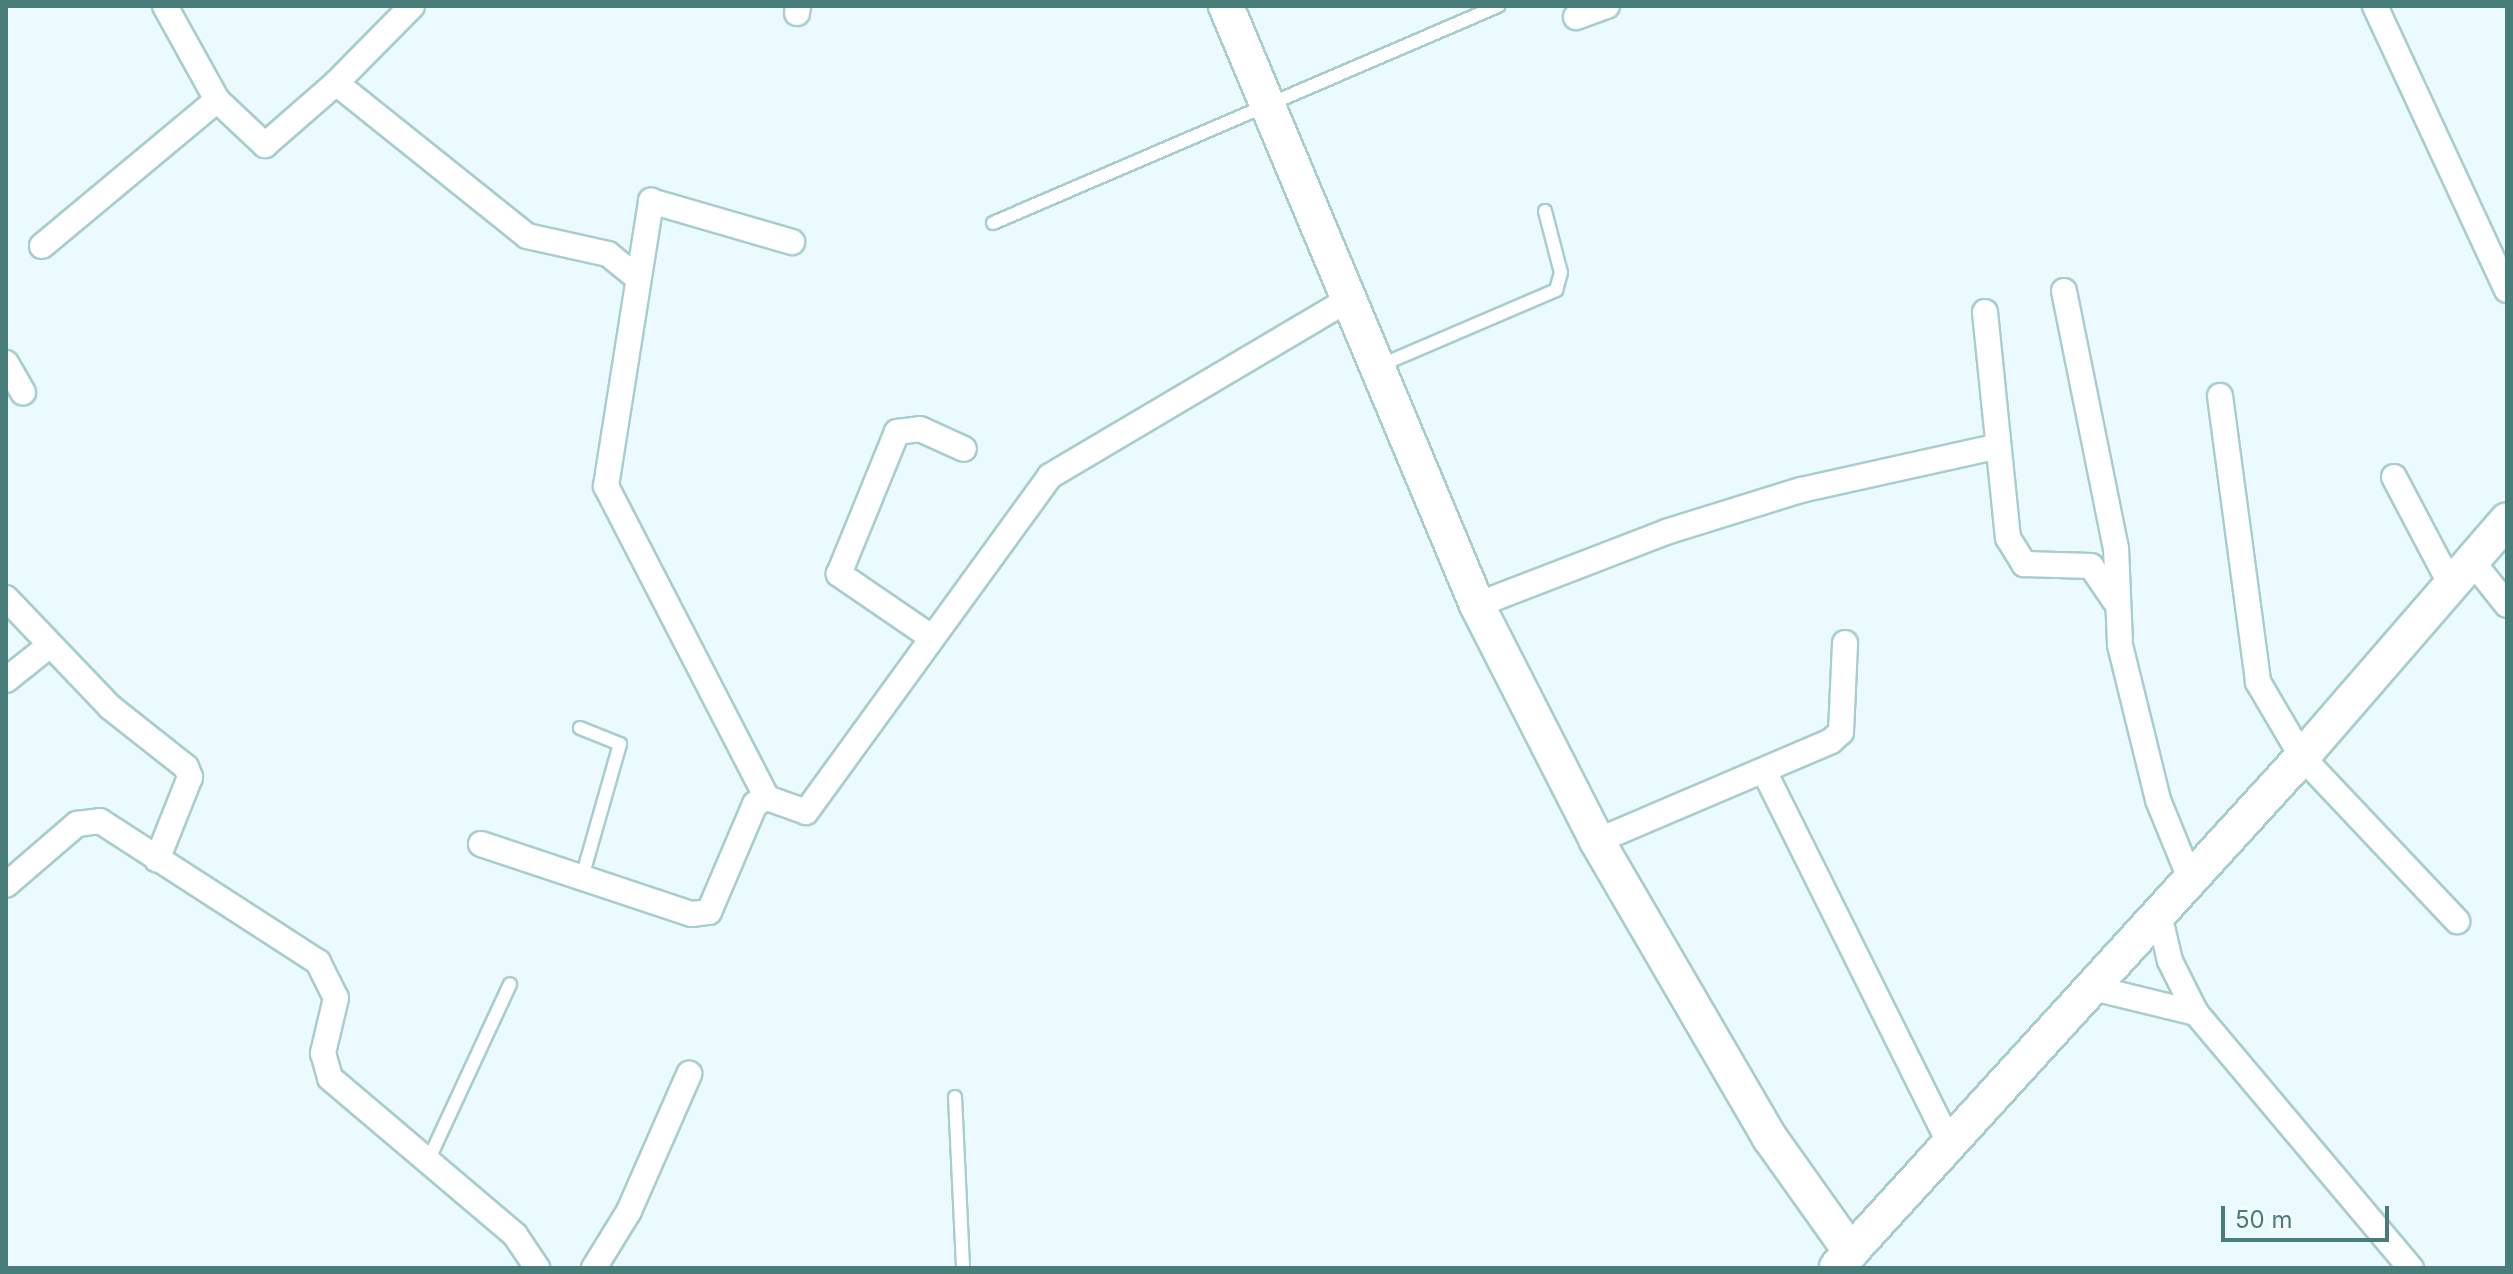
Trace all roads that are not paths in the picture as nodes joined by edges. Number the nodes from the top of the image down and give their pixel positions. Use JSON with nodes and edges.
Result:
{"nodes":[{"id":1,"x":165,"y":6,"type":"edge"},
{"id":2,"x":412,"y":6,"type":"edge"},
{"id":3,"x":1226,"y":6,"type":"edge"},
{"id":4,"x":1498,"y":6,"type":"edge"},
{"id":5,"x":1607,"y":6,"type":"edge"},
{"id":6,"x":2375,"y":6,"type":"edge"},
{"id":7,"x":1576,"y":17,"type":"dead end"},
{"id":8,"x":336,"y":83,"type":"junction"},
{"id":9,"x":217,"y":100,"type":"junction"},
{"id":10,"x":1265,"y":103,"type":"junction"},
{"id":11,"x":1545,"y":211,"type":"dead end"},
{"id":12,"x":993,"y":223,"type":"dead end"},
{"id":13,"x":792,"y":242,"type":"dead end"},
{"id":14,"x":2498,"y":243,"type":"edge"},
{"id":15,"x":42,"y":246,"type":"dead end"},
{"id":16,"x":638,"y":278,"type":"junction"},
{"id":17,"x":2507,"y":290,"type":"edge"},
{"id":18,"x":2064,"y":291,"type":"dead end"},
{"id":19,"x":1346,"y":301,"type":"junction"},
{"id":20,"x":1985,"y":312,"type":"dead end"},
{"id":21,"x":6,"y":363,"type":"edge"},
{"id":22,"x":1373,"y":369,"type":"junction"},
{"id":23,"x":23,"y":392,"type":"dead end"},
{"id":24,"x":2220,"y":396,"type":"dead end"},
{"id":25,"x":1995,"y":447,"type":"junction"},
{"id":26,"x":964,"y":449,"type":"dead end"},
{"id":27,"x":2394,"y":477,"type":"dead end"},
{"id":28,"x":2507,"y":520,"type":"edge"},
{"id":29,"x":2461,"y":572,"type":"junction"},
{"id":30,"x":6,"y":598,"type":"edge"},
{"id":31,"x":2115,"y":601,"type":"junction"},
{"id":32,"x":1477,"y":605,"type":"junction"},
{"id":33,"x":2507,"y":605,"type":"edge"},
{"id":34,"x":931,"y":637,"type":"junction"},
{"id":35,"x":1845,"y":643,"type":"dead end"},
{"id":36,"x":50,"y":645,"type":"junction"},
{"id":37,"x":6,"y":680,"type":"edge"},
{"id":38,"x":580,"y":728,"type":"dead end"},
{"id":39,"x":2302,"y":757,"type":"junction"},
{"id":40,"x":1764,"y":771,"type":"junction"},
{"id":41,"x":767,"y":798,"type":"junction"},
{"id":42,"x":1597,"y":841,"type":"junction"},
{"id":43,"x":481,"y":844,"type":"dead end"},
{"id":44,"x":157,"y":860,"type":"junction"},
{"id":45,"x":2189,"y":876,"type":"junction"},
{"id":46,"x":582,"y":877,"type":"junction"},
{"id":47,"x":6,"y":885,"type":"edge"},
{"id":48,"x":2159,"y":914,"type":"junction"},
{"id":49,"x":2457,"y":921,"type":"dead end"},
{"id":50,"x":510,"y":984,"type":"dead end"},
{"id":51,"x":2089,"y":987,"type":"junction"},
{"id":52,"x":2196,"y":1013,"type":"junction"},
{"id":53,"x":689,"y":1074,"type":"dead end"},
{"id":54,"x":955,"y":1097,"type":"dead end"},
{"id":55,"x":1949,"y":1142,"type":"junction"},
{"id":56,"x":427,"y":1163,"type":"junction"},
{"id":57,"x":1844,"y":1260,"type":"edge"},
{"id":58,"x":537,"y":1268,"type":"edge"},
{"id":59,"x":594,"y":1268,"type":"edge"},
{"id":60,"x":963,"y":1268,"type":"edge"},
{"id":61,"x":2411,"y":1268,"type":"edge"}],
"edges":[{"from":1,"to":9,"type":"street"},
{"from":2,"to":8,"type":"street"},
{"from":3,"to":10,"type":"main road"},
{"from":4,"to":10,"type":"lane"},
{"from":5,"to":7,"type":"street"},
{"from":6,"to":14,"type":"street"},
{"from":8,"to":9,"type":"street"},
{"from":8,"to":16,"type":"street"},
{"from":9,"to":15,"type":"street"},
{"from":10,"to":12,"type":"lane"},
{"from":10,"to":19,"type":"main road"},
{"from":11,"to":22,"type":"lane"},
{"from":13,"to":16,"type":"street"},
{"from":14,"to":17,"type":"street"},
{"from":16,"to":41,"type":"street"},
{"from":18,"to":31,"type":"street"},
{"from":19,"to":22,"type":"main road"},
{"from":19,"to":34,"type":"street"},
{"from":20,"to":25,"type":"street"},
{"from":21,"to":23,"type":"street"},
{"from":22,"to":32,"type":"main road"},
{"from":24,"to":39,"type":"street"},
{"from":25,"to":31,"type":"street"},
{"from":25,"to":32,"type":"street"},
{"from":26,"to":34,"type":"street"},
{"from":27,"to":29,"type":"street"},
{"from":28,"to":29,"type":"main road"},
{"from":29,"to":33,"type":"street"},
{"from":29,"to":39,"type":"main road"},
{"from":30,"to":36,"type":"street"},
{"from":31,"to":45,"type":"street"},
{"from":32,"to":42,"type":"main road"},
{"from":34,"to":41,"type":"street"},
{"from":35,"to":40,"type":"street"},
{"from":36,"to":37,"type":"street"},
{"from":36,"to":44,"type":"street"},
{"from":38,"to":46,"type":"lane"},
{"from":39,"to":45,"type":"main road"},
{"from":39,"to":49,"type":"street"},
{"from":40,"to":42,"type":"street"},
{"from":40,"to":55,"type":"street"},
{"from":41,"to":46,"type":"street"},
{"from":42,"to":57,"type":"main road"},
{"from":43,"to":46,"type":"street"},
{"from":44,"to":47,"type":"street"},
{"from":44,"to":56,"type":"street"},
{"from":45,"to":48,"type":"main road"},
{"from":48,"to":51,"type":"main road"},
{"from":48,"to":52,"type":"street"},
{"from":50,"to":56,"type":"lane"},
{"from":51,"to":52,"type":"street"},
{"from":51,"to":55,"type":"main road"},
{"from":52,"to":61,"type":"street"},
{"from":53,"to":59,"type":"street"},
{"from":54,"to":60,"type":"lane"},
{"from":55,"to":57,"type":"main road"},
{"from":56,"to":58,"type":"street"}]}
